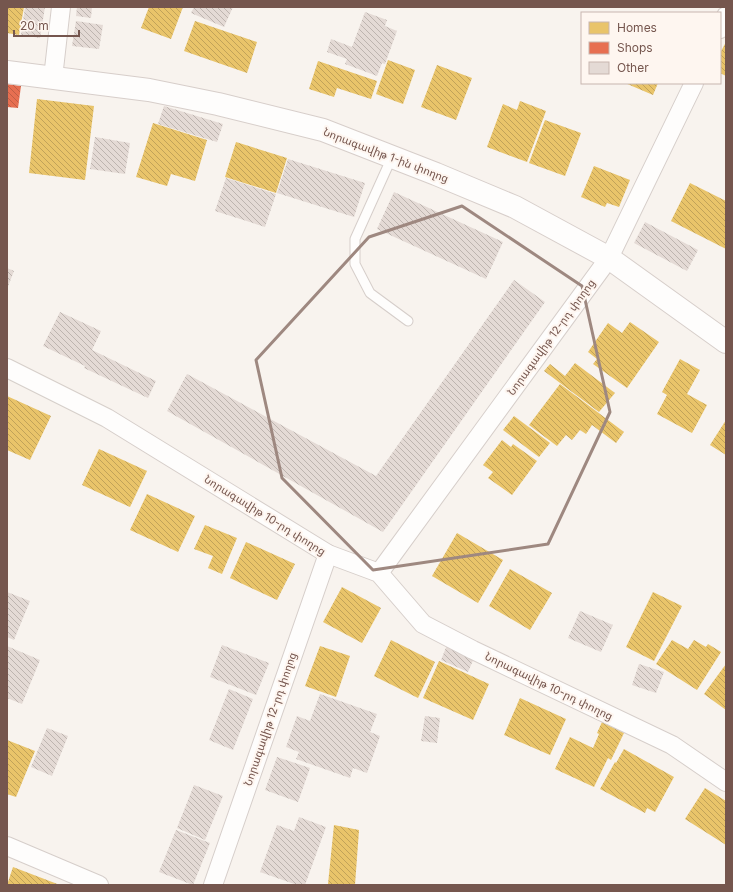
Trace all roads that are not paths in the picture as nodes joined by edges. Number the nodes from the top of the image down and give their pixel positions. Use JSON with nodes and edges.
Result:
{"nodes":[{"id":1,"x":61,"y":7,"type":"edge"},
{"id":2,"x":726,"y":16,"type":"edge"},
{"id":3,"x":721,"y":26,"type":"edge"},
{"id":4,"x":7,"y":72,"type":"edge"},
{"id":5,"x":53,"y":78,"type":"junction"},
{"id":6,"x":694,"y":84,"type":"edge"},
{"id":7,"x":392,"y":157,"type":"junction"},
{"id":8,"x":609,"y":258,"type":"junction"},
{"id":9,"x":408,"y":321,"type":"dead end"},
{"id":10,"x":726,"y":342,"type":"edge"},
{"id":11,"x":7,"y":368,"type":"edge"},
{"id":12,"x":328,"y":554,"type":"junction"},
{"id":13,"x":379,"y":573,"type":"junction"},
{"id":14,"x":726,"y":782,"type":"edge"},
{"id":15,"x":7,"y":846,"type":"edge"},
{"id":16,"x":99,"y":885,"type":"edge"},
{"id":17,"x":213,"y":885,"type":"edge"}],
"edges":[{"from":1,"to":5,"type":"street"},
{"from":2,"to":3,"type":"street"},
{"from":4,"to":5,"type":"main road","name":"Նորագավիթ 1-ին փողոց"},
{"from":5,"to":7,"type":"main road","name":"Նորագավիթ 1-ին փողոց"},
{"from":6,"to":8,"type":"street","name":"Նորագավիթ 12-րդ փողոց"},
{"from":7,"to":8,"type":"main road","name":"Նորագավիթ 1-ին փողոց"},
{"from":7,"to":9,"type":"lane"},
{"from":8,"to":10,"type":"main road","name":"Նորագավիթ 1-ին փողոց"},
{"from":8,"to":13,"type":"street","name":"Նորագավիթ 12-րդ փողոց"},
{"from":11,"to":12,"type":"street","name":"Նորագավիթ 10-րդ փողոց"},
{"from":12,"to":13,"type":"street","name":"Նորագավիթ 10-րդ փողոց"},
{"from":12,"to":17,"type":"street","name":"Նորագավիթ 12-րդ փողոց"},
{"from":13,"to":14,"type":"street","name":"Նորագավիթ 10-րդ փողոց"},
{"from":15,"to":16,"type":"street"}]}
